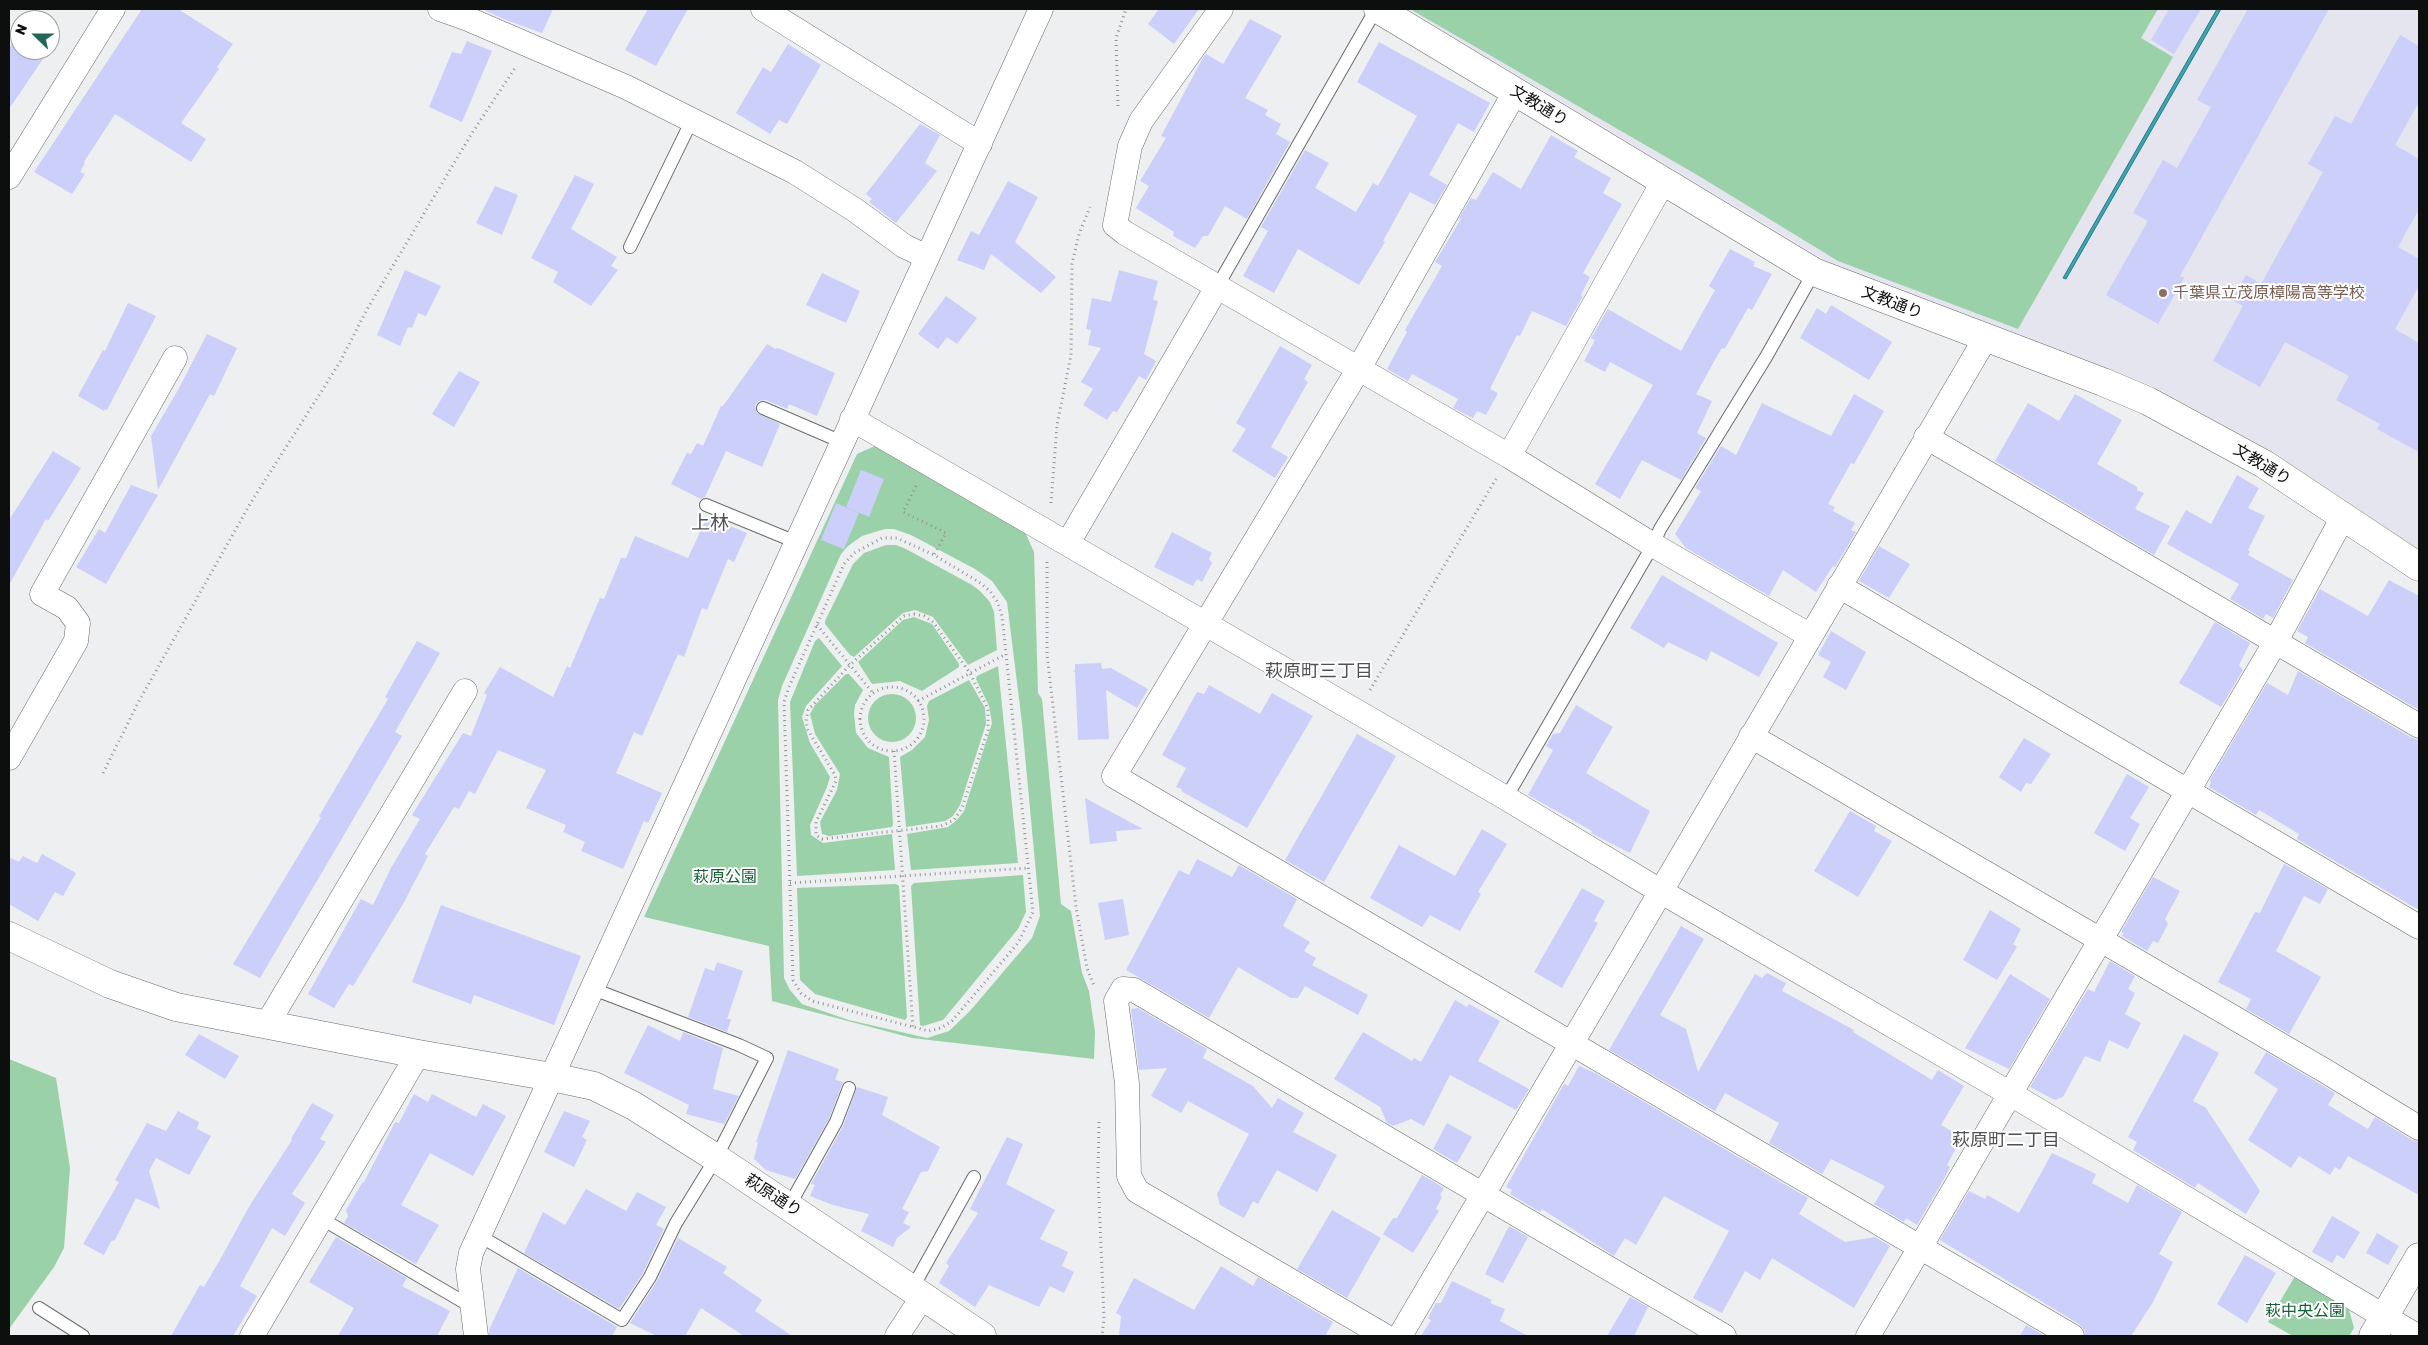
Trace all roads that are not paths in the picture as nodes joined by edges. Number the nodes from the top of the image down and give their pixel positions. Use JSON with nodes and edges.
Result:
{"nodes":[{"id":1,"x":113,"y":9,"type":"edge"},
{"id":2,"x":440,"y":9,"type":"edge"},
{"id":3,"x":763,"y":9,"type":"edge"},
{"id":4,"x":1041,"y":9,"type":"edge"},
{"id":5,"x":1221,"y":9,"type":"edge"},
{"id":6,"x":1377,"y":9,"type":"edge"},
{"id":7,"x":470,"y":14,"type":"edge"},
{"id":8,"x":798,"y":18,"type":"edge"},
{"id":9,"x":1515,"y":92,"type":"junction"},
{"id":10,"x":692,"y":120,"type":"junction"},
{"id":11,"x":980,"y":144,"type":"junction"},
{"id":12,"x":9,"y":177,"type":"edge"},
{"id":13,"x":1663,"y":182,"type":"junction"},
{"id":14,"x":630,"y":247,"type":"dead end"},
{"id":15,"x":927,"y":257,"type":"junction"},
{"id":16,"x":1814,"y":272,"type":"junction"},
{"id":17,"x":1217,"y":287,"type":"junction"},
{"id":18,"x":1985,"y":338,"type":"junction"},
{"id":19,"x":175,"y":358,"type":"dead end"},
{"id":20,"x":1358,"y":370,"type":"junction"},
{"id":21,"x":763,"y":408,"type":"dead end"},
{"id":22,"x":852,"y":419,"type":"junction"},
{"id":23,"x":1926,"y":437,"type":"junction"},
{"id":24,"x":842,"y":442,"type":"junction"},
{"id":25,"x":1509,"y":456,"type":"junction"},
{"id":26,"x":706,"y":505,"type":"dead end"},
{"id":27,"x":2343,"y":517,"type":"junction"},
{"id":28,"x":796,"y":542,"type":"junction"},
{"id":29,"x":1068,"y":543,"type":"junction"},
{"id":30,"x":1653,"y":546,"type":"junction"},
{"id":31,"x":2419,"y":568,"type":"edge"},
{"id":32,"x":1840,"y":586,"type":"junction"},
{"id":33,"x":1206,"y":624,"type":"junction"},
{"id":34,"x":1809,"y":635,"type":"junction"},
{"id":35,"x":2276,"y":641,"type":"junction"},
{"id":36,"x":465,"y":691,"type":"dead end"},
{"id":37,"x":2419,"y":726,"type":"edge"},
{"id":38,"x":1751,"y":736,"type":"junction"},
{"id":39,"x":9,"y":758,"type":"edge"},
{"id":40,"x":2187,"y":792,"type":"junction"},
{"id":41,"x":1506,"y":798,"type":"junction"},
{"id":42,"x":1660,"y":891,"type":"junction"},
{"id":43,"x":2419,"y":927,"type":"edge"},
{"id":44,"x":9,"y":936,"type":"edge"},
{"id":45,"x":2100,"y":941,"type":"junction"},
{"id":46,"x":593,"y":989,"type":"junction"},
{"id":47,"x":266,"y":1026,"type":"junction"},
{"id":48,"x":1571,"y":1043,"type":"junction"},
{"id":49,"x":418,"y":1054,"type":"junction"},
{"id":50,"x":552,"y":1077,"type":"junction"},
{"id":51,"x":849,"y":1088,"type":"dead end"},
{"id":52,"x":2009,"y":1093,"type":"junction"},
{"id":53,"x":2419,"y":1128,"type":"edge"},
{"id":54,"x":716,"y":1158,"type":"junction"},
{"id":55,"x":974,"y":1177,"type":"dead end"},
{"id":56,"x":1482,"y":1194,"type":"junction"},
{"id":57,"x":789,"y":1206,"type":"junction"},
{"id":58,"x":322,"y":1219,"type":"junction"},
{"id":59,"x":480,"y":1236,"type":"junction"},
{"id":60,"x":1920,"y":1248,"type":"junction"},
{"id":61,"x":2419,"y":1257,"type":"edge"},
{"id":62,"x":918,"y":1292,"type":"junction"},
{"id":63,"x":472,"y":1307,"type":"junction"},
{"id":64,"x":38,"y":1308,"type":"dead end"},
{"id":65,"x":2379,"y":1327,"type":"edge"},
{"id":66,"x":83,"y":1336,"type":"edge"},
{"id":67,"x":252,"y":1336,"type":"edge"},
{"id":68,"x":476,"y":1336,"type":"edge"},
{"id":69,"x":898,"y":1336,"type":"edge"},
{"id":70,"x":982,"y":1336,"type":"edge"},
{"id":71,"x":1385,"y":1336,"type":"edge"},
{"id":72,"x":1400,"y":1336,"type":"edge"},
{"id":73,"x":1724,"y":1336,"type":"edge"},
{"id":74,"x":1868,"y":1336,"type":"edge"},
{"id":75,"x":2072,"y":1336,"type":"edge"},
{"id":76,"x":2416,"y":1336,"type":"edge"}],
"edges":[{"from":1,"to":12,"type":"street"},
{"from":2,"to":7,"type":"street"},
{"from":3,"to":8,"type":"street"},
{"from":4,"to":11,"type":"street"},
{"from":5,"to":17,"type":"street"},
{"from":6,"to":9,"type":"street","name":"文教通り"},
{"from":6,"to":17,"type":"lane"},
{"from":7,"to":10,"type":"street"},
{"from":8,"to":11,"type":"street"},
{"from":9,"to":13,"type":"street","name":"文教通り"},
{"from":9,"to":20,"type":"street"},
{"from":10,"to":14,"type":"lane"},
{"from":10,"to":15,"type":"street"},
{"from":11,"to":15,"type":"street"},
{"from":13,"to":16,"type":"street","name":"文教通り"},
{"from":13,"to":25,"type":"street"},
{"from":15,"to":22,"type":"street"},
{"from":16,"to":18,"type":"street","name":"文教通り"},
{"from":16,"to":30,"type":"lane"},
{"from":17,"to":20,"type":"street"},
{"from":17,"to":29,"type":"street"},
{"from":18,"to":23,"type":"street"},
{"from":18,"to":27,"type":"street","name":"文教通り"},
{"from":19,"to":39,"type":"street"},
{"from":20,"to":25,"type":"street"},
{"from":20,"to":33,"type":"street"},
{"from":21,"to":24,"type":"lane"},
{"from":22,"to":24,"type":"street"},
{"from":22,"to":29,"type":"street"},
{"from":23,"to":32,"type":"street"},
{"from":23,"to":35,"type":"street"},
{"from":24,"to":28,"type":"street"},
{"from":25,"to":30,"type":"street"},
{"from":26,"to":28,"type":"lane"},
{"from":27,"to":31,"type":"street","name":"文教通り"},
{"from":27,"to":35,"type":"street"},
{"from":28,"to":46,"type":"street"},
{"from":29,"to":33,"type":"street"},
{"from":30,"to":34,"type":"street"},
{"from":30,"to":41,"type":"lane"},
{"from":32,"to":34,"type":"street"},
{"from":32,"to":40,"type":"street"},
{"from":33,"to":41,"type":"street"},
{"from":33,"to":48,"type":"street"},
{"from":34,"to":38,"type":"street"},
{"from":35,"to":37,"type":"street"},
{"from":35,"to":40,"type":"street"},
{"from":36,"to":47,"type":"street"},
{"from":38,"to":42,"type":"street"},
{"from":38,"to":45,"type":"street"},
{"from":40,"to":43,"type":"street"},
{"from":40,"to":45,"type":"street"},
{"from":41,"to":42,"type":"street"},
{"from":42,"to":48,"type":"street"},
{"from":42,"to":52,"type":"street"},
{"from":44,"to":47,"type":"street","name":"萩原通り"},
{"from":45,"to":52,"type":"street"},
{"from":45,"to":53,"type":"street"},
{"from":46,"to":50,"type":"street"},
{"from":46,"to":54,"type":"lane"},
{"from":47,"to":49,"type":"street","name":"萩原通り"},
{"from":48,"to":56,"type":"street"},
{"from":48,"to":60,"type":"street"},
{"from":49,"to":50,"type":"street","name":"萩原通り"},
{"from":49,"to":58,"type":"street"},
{"from":50,"to":54,"type":"street","name":"萩原通り"},
{"from":50,"to":59,"type":"street"},
{"from":51,"to":57,"type":"lane"},
{"from":52,"to":60,"type":"street"},
{"from":52,"to":65,"type":"street"},
{"from":54,"to":57,"type":"street","name":"萩原通り"},
{"from":54,"to":59,"type":"lane"},
{"from":55,"to":62,"type":"lane"},
{"from":56,"to":71,"type":"street"},
{"from":56,"to":72,"type":"street"},
{"from":56,"to":73,"type":"street"},
{"from":57,"to":62,"type":"street","name":"萩原通り"},
{"from":58,"to":63,"type":"lane"},
{"from":58,"to":67,"type":"street"},
{"from":59,"to":63,"type":"street"},
{"from":60,"to":74,"type":"street"},
{"from":60,"to":75,"type":"street"},
{"from":61,"to":65,"type":"street"},
{"from":62,"to":69,"type":"street"},
{"from":62,"to":70,"type":"street","name":"萩原通り"},
{"from":63,"to":68,"type":"street"},
{"from":64,"to":66,"type":"lane"},
{"from":65,"to":76,"type":"street"}]}
